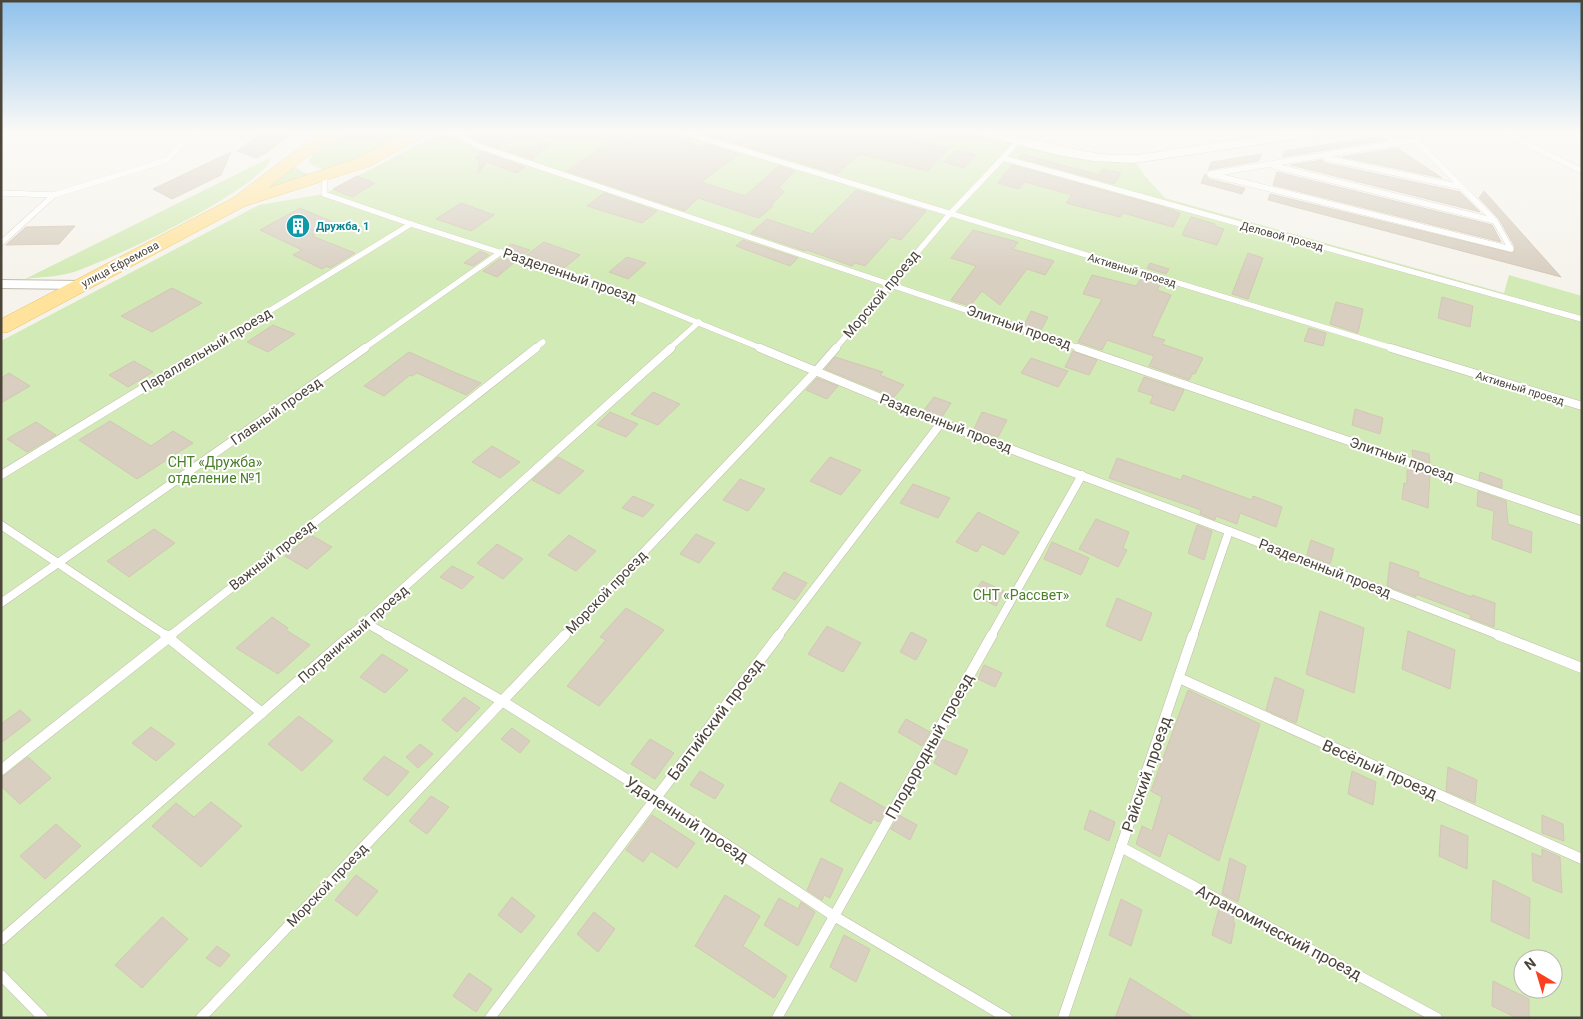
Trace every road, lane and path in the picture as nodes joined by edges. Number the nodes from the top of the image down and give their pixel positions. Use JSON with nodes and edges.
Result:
{"nodes":[{"id":1,"x":104,"y":180,"type":"edge"},
{"id":2,"x":268,"y":180,"type":"edge"},
{"id":3,"x":312,"y":180,"type":"edge"},
{"id":4,"x":328,"y":180,"type":"edge"},
{"id":5,"x":579,"y":180,"type":"edge"},
{"id":6,"x":835,"y":180,"type":"edge"},
{"id":7,"x":982,"y":180,"type":"edge"},
{"id":8,"x":1079,"y":180,"type":"edge"},
{"id":9,"x":1232,"y":180,"type":"edge"},
{"id":10,"x":1328,"y":180,"type":"edge"},
{"id":11,"x":1425,"y":180,"type":"edge"},
{"id":12,"x":1454,"y":180,"type":"edge"},
{"id":13,"x":1463,"y":188,"type":"junction"},
{"id":14,"x":1,"y":193,"type":"edge"},
{"id":15,"x":54,"y":195,"type":"junction"},
{"id":16,"x":239,"y":202,"type":"junction"},
{"id":17,"x":949,"y":215,"type":"junction"},
{"id":18,"x":1495,"y":221,"type":"junction"},
{"id":19,"x":411,"y":224,"type":"junction"},
{"id":20,"x":1,"y":242,"type":"edge"},
{"id":21,"x":501,"y":252,"type":"junction"},
{"id":22,"x":890,"y":283,"type":"junction"},
{"id":23,"x":1,"y":284,"type":"edge"},
{"id":24,"x":81,"y":285,"type":"junction"},
{"id":25,"x":1582,"y":320,"type":"edge"},
{"id":26,"x":699,"y":322,"type":"junction"},
{"id":27,"x":1,"y":327,"type":"edge"},
{"id":28,"x":543,"y":342,"type":"dead end"},
{"id":29,"x":816,"y":371,"type":"junction"},
{"id":30,"x":1582,"y":406,"type":"edge"},
{"id":31,"x":941,"y":423,"type":"junction"},
{"id":32,"x":1,"y":475,"type":"edge"},
{"id":33,"x":1082,"y":475,"type":"junction"},
{"id":34,"x":1582,"y":521,"type":"edge"},
{"id":35,"x":1,"y":525,"type":"edge"},
{"id":36,"x":1229,"y":531,"type":"junction"},
{"id":37,"x":59,"y":563,"type":"junction"},
{"id":38,"x":1,"y":604,"type":"edge"},
{"id":39,"x":366,"y":623,"type":"junction"},
{"id":40,"x":168,"y":637,"type":"junction"},
{"id":41,"x":1582,"y":668,"type":"edge"},
{"id":42,"x":1179,"y":678,"type":"junction"},
{"id":43,"x":502,"y":701,"type":"junction"},
{"id":44,"x":262,"y":713,"type":"junction"},
{"id":45,"x":1,"y":770,"type":"edge"},
{"id":46,"x":655,"y":797,"type":"junction"},
{"id":47,"x":1121,"y":847,"type":"junction"},
{"id":48,"x":1582,"y":859,"type":"edge"},
{"id":49,"x":834,"y":916,"type":"junction"},
{"id":50,"x":1,"y":940,"type":"edge"},
{"id":51,"x":1,"y":975,"type":"edge"},
{"id":52,"x":43,"y":1018,"type":"edge"},
{"id":53,"x":201,"y":1018,"type":"edge"},
{"id":54,"x":490,"y":1018,"type":"edge"},
{"id":55,"x":776,"y":1018,"type":"edge"},
{"id":56,"x":1007,"y":1018,"type":"edge"},
{"id":57,"x":1063,"y":1018,"type":"edge"},
{"id":58,"x":1437,"y":1018,"type":"edge"}],
"edges":[{"from":1,"to":15,"type":"lane"},
{"from":2,"to":16,"type":"main road","name":"улица Ефремова"},
{"from":3,"to":16,"type":"main road","name":"улица Ефремова"},
{"from":4,"to":19,"type":"lane","name":"Разделенный проезд"},
{"from":5,"to":22,"type":"lane","name":"Элитный проезд"},
{"from":6,"to":17,"type":"lane","name":"Активный проезд"},
{"from":7,"to":17,"type":"lane","name":"Морской проезд"},
{"from":8,"to":25,"type":"lane","name":"Деловой проезд"},
{"from":9,"to":18,"type":"lane"},
{"from":10,"to":18,"type":"lane"},
{"from":11,"to":13,"type":"lane"},
{"from":12,"to":13,"type":"lane"},
{"from":13,"to":18,"type":"lane"},
{"from":14,"to":15,"type":"lane"},
{"from":15,"to":20,"type":"lane"},
{"from":16,"to":24,"type":"main road","name":"улица Ефремова"},
{"from":17,"to":22,"type":"lane","name":"Морской проезд"},
{"from":17,"to":30,"type":"lane","name":"Активный проезд"},
{"from":19,"to":21,"type":"lane","name":"Разделенный проезд"},
{"from":19,"to":32,"type":"lane","name":"Параллельный проезд"},
{"from":21,"to":26,"type":"lane","name":"Разделенный проезд"},
{"from":21,"to":37,"type":"lane","name":"Главный проезд"},
{"from":22,"to":29,"type":"lane","name":"Морской проезд"},
{"from":22,"to":34,"type":"lane","name":"Элитный проезд"},
{"from":23,"to":24,"type":"street"},
{"from":24,"to":27,"type":"main road","name":"улица Ефремова"},
{"from":26,"to":29,"type":"lane","name":"Разделенный проезд"},
{"from":26,"to":39,"type":"lane","name":"Пограничный проезд"},
{"from":28,"to":40,"type":"lane","name":"Важный проезд"},
{"from":29,"to":31,"type":"lane","name":"Разделенный проезд"},
{"from":29,"to":43,"type":"lane","name":"Морской проезд"},
{"from":31,"to":33,"type":"lane","name":"Разделенный проезд"},
{"from":31,"to":46,"type":"lane","name":"Балтийский проезд"},
{"from":33,"to":36,"type":"lane","name":"Разделенный проезд"},
{"from":33,"to":49,"type":"lane","name":"Плодородный проезд"},
{"from":35,"to":37,"type":"lane"},
{"from":36,"to":41,"type":"lane","name":"Разделенный проезд"},
{"from":36,"to":42,"type":"lane","name":"Райский проезд"},
{"from":37,"to":38,"type":"lane","name":"Главный проезд"},
{"from":37,"to":40,"type":"lane"},
{"from":39,"to":43,"type":"lane","name":"Удаленный проезд"},
{"from":39,"to":44,"type":"lane","name":"Пограничный проезд"},
{"from":40,"to":44,"type":"lane"},
{"from":40,"to":45,"type":"lane","name":"Важный проезд"},
{"from":42,"to":47,"type":"lane","name":"Райский проезд"},
{"from":42,"to":48,"type":"lane","name":"Весёлый проезд"},
{"from":43,"to":46,"type":"lane","name":"Удаленный проезд"},
{"from":43,"to":53,"type":"lane","name":"Морской проезд"},
{"from":44,"to":50,"type":"lane","name":"Пограничный проезд"},
{"from":46,"to":49,"type":"lane","name":"Удаленный проезд"},
{"from":46,"to":54,"type":"lane","name":"Балтийский проезд"},
{"from":47,"to":57,"type":"lane","name":"Райский проезд"},
{"from":47,"to":58,"type":"lane","name":"Аграномический проезд"},
{"from":49,"to":55,"type":"lane","name":"Плодородный проезд"},
{"from":49,"to":56,"type":"lane","name":"Удаленный проезд"},
{"from":51,"to":52,"type":"lane"}]}
